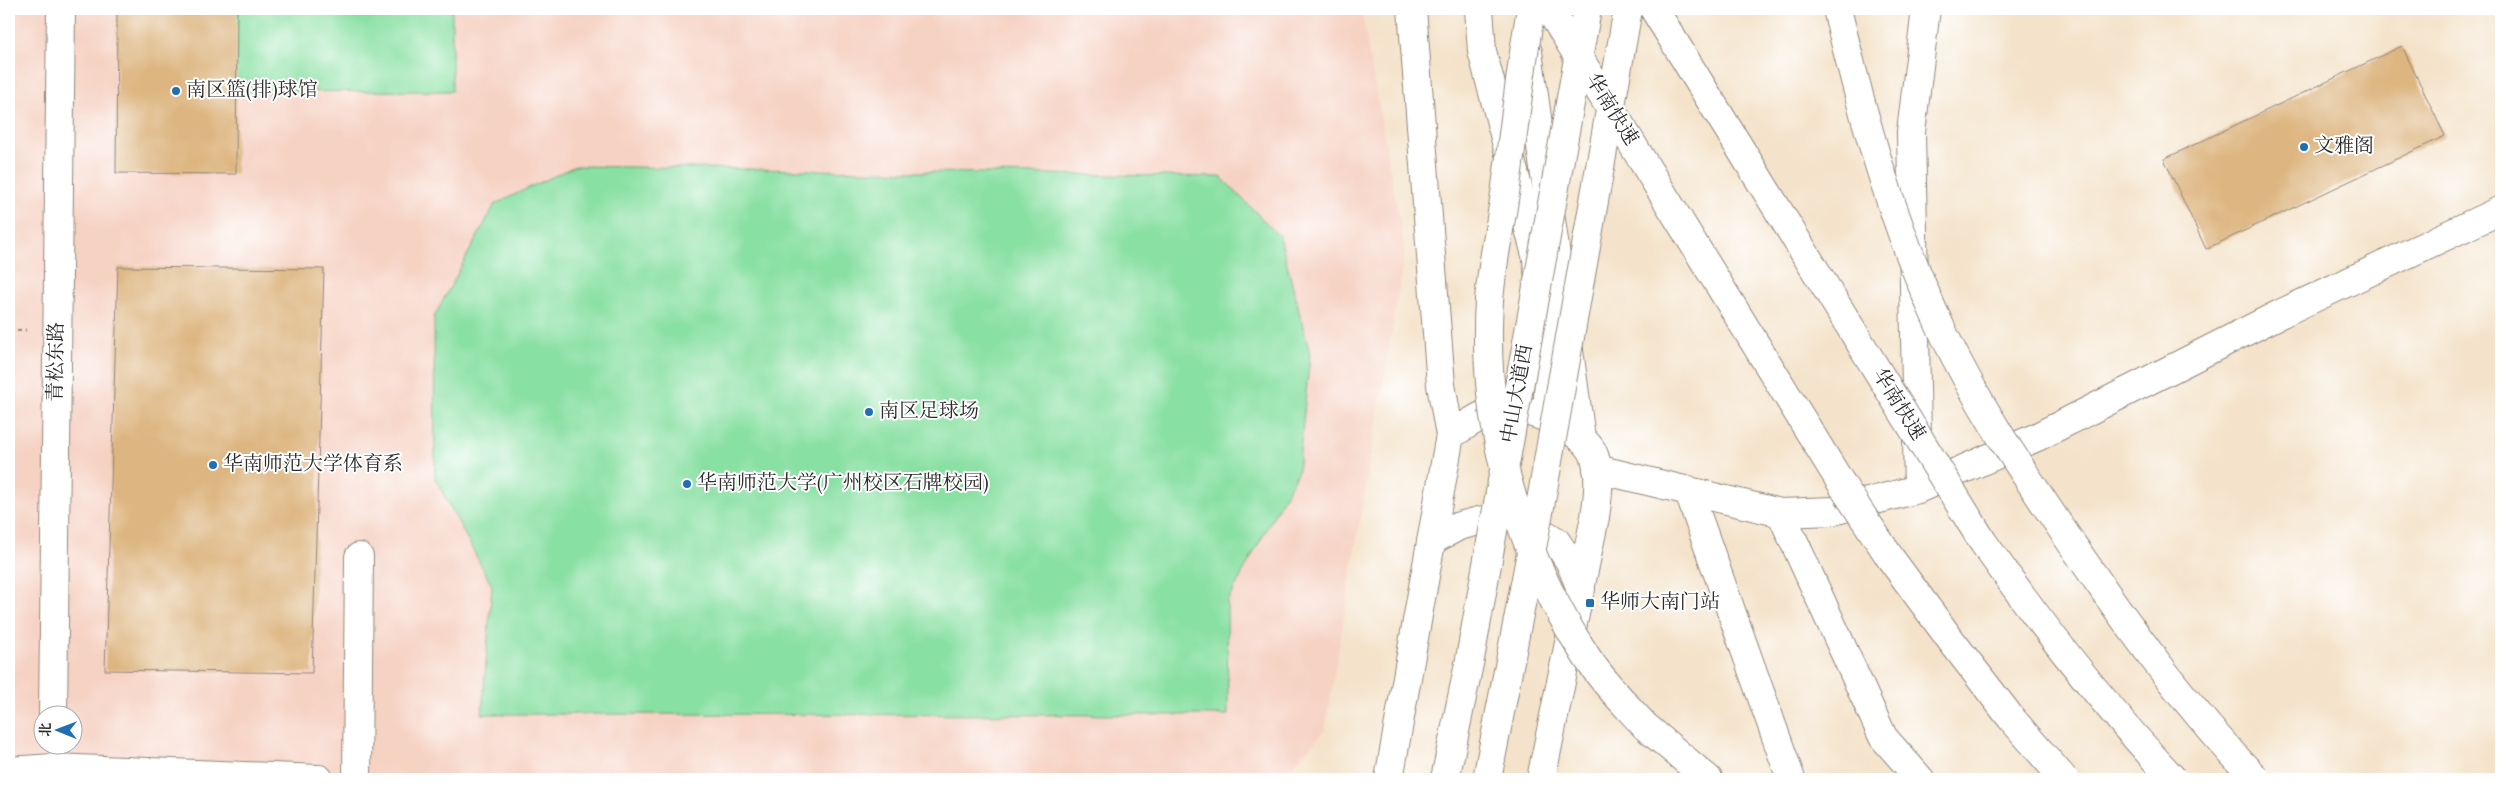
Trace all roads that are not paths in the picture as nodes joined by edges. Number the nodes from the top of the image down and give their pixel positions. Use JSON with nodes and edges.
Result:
{"nodes":[{"id":1,"x":61,"y":9,"type":"edge"},
{"id":2,"x":1412,"y":9,"type":"edge"},
{"id":3,"x":1479,"y":9,"type":"edge"},
{"id":4,"x":1522,"y":9,"type":"edge"},
{"id":5,"x":1531,"y":9,"type":"edge"},
{"id":6,"x":1549,"y":9,"type":"edge"},
{"id":7,"x":1587,"y":9,"type":"edge"},
{"id":8,"x":1628,"y":9,"type":"edge"},
{"id":9,"x":1654,"y":9,"type":"edge"},
{"id":10,"x":1837,"y":9,"type":"edge"},
{"id":11,"x":1926,"y":9,"type":"edge"},
{"id":12,"x":2501,"y":210,"type":"edge"},
{"id":13,"x":1547,"y":418,"type":"junction"},
{"id":14,"x":1450,"y":435,"type":"junction"},
{"id":15,"x":1581,"y":438,"type":"junction"},
{"id":16,"x":1598,"y":469,"type":"junction"},
{"id":17,"x":1918,"y":489,"type":"junction"},
{"id":18,"x":1688,"y":490,"type":"junction"},
{"id":19,"x":1781,"y":513,"type":"junction"},
{"id":20,"x":1431,"y":541,"type":"junction"},
{"id":21,"x":359,"y":557,"type":"dead end"},
{"id":22,"x":1581,"y":589,"type":"junction"},
{"id":23,"x":53,"y":706,"type":"edge"},
{"id":24,"x":53,"y":764,"type":"edge"},
{"id":25,"x":9,"y":771,"type":"edge"},
{"id":26,"x":319,"y":779,"type":"edge"},
{"id":27,"x":358,"y":779,"type":"edge"},
{"id":28,"x":1389,"y":779,"type":"edge"},
{"id":29,"x":1445,"y":779,"type":"edge"},
{"id":30,"x":1486,"y":779,"type":"edge"},
{"id":31,"x":1541,"y":779,"type":"edge"},
{"id":32,"x":1708,"y":779,"type":"edge"},
{"id":33,"x":1791,"y":779,"type":"edge"},
{"id":34,"x":1920,"y":779,"type":"edge"},
{"id":35,"x":2064,"y":779,"type":"edge"},
{"id":36,"x":2173,"y":779,"type":"edge"},
{"id":37,"x":2256,"y":779,"type":"edge"}],
"edges":[{"from":1,"to":23,"type":"main road","name":"青松东路"},
{"from":2,"to":14,"type":"main road"},
{"from":3,"to":13,"type":"main road"},
{"from":4,"to":15,"type":"main road"},
{"from":5,"to":32,"type":"main road","bridge":true},
{"from":6,"to":35,"type":"main road","name":"华南快速","bridge":true},
{"from":7,"to":29,"type":"main road","name":"中山大道西","bridge":true},
{"from":8,"to":30,"type":"main road","name":"中山大道西","bridge":true},
{"from":9,"to":36,"type":"main road","name":"华南快速","bridge":true},
{"from":10,"to":37,"type":"main road","bridge":true},
{"from":11,"to":17,"type":"main road"},
{"from":12,"to":17,"type":"main road"},
{"from":13,"to":14,"type":"main road"},
{"from":13,"to":15,"type":"main road"},
{"from":14,"to":20,"type":"main road"},
{"from":15,"to":16,"type":"main road"},
{"from":16,"to":18,"type":"main road"},
{"from":16,"to":22,"type":"main road"},
{"from":17,"to":19,"type":"main road"},
{"from":18,"to":19,"type":"main road"},
{"from":18,"to":33,"type":"main road"},
{"from":19,"to":34,"type":"main road"},
{"from":20,"to":22,"type":"main road"},
{"from":20,"to":28,"type":"main road"},
{"from":21,"to":27,"type":"main road"},
{"from":22,"to":31,"type":"main road"},
{"from":24,"to":25,"type":"main road"},
{"from":24,"to":26,"type":"main road"}]}
